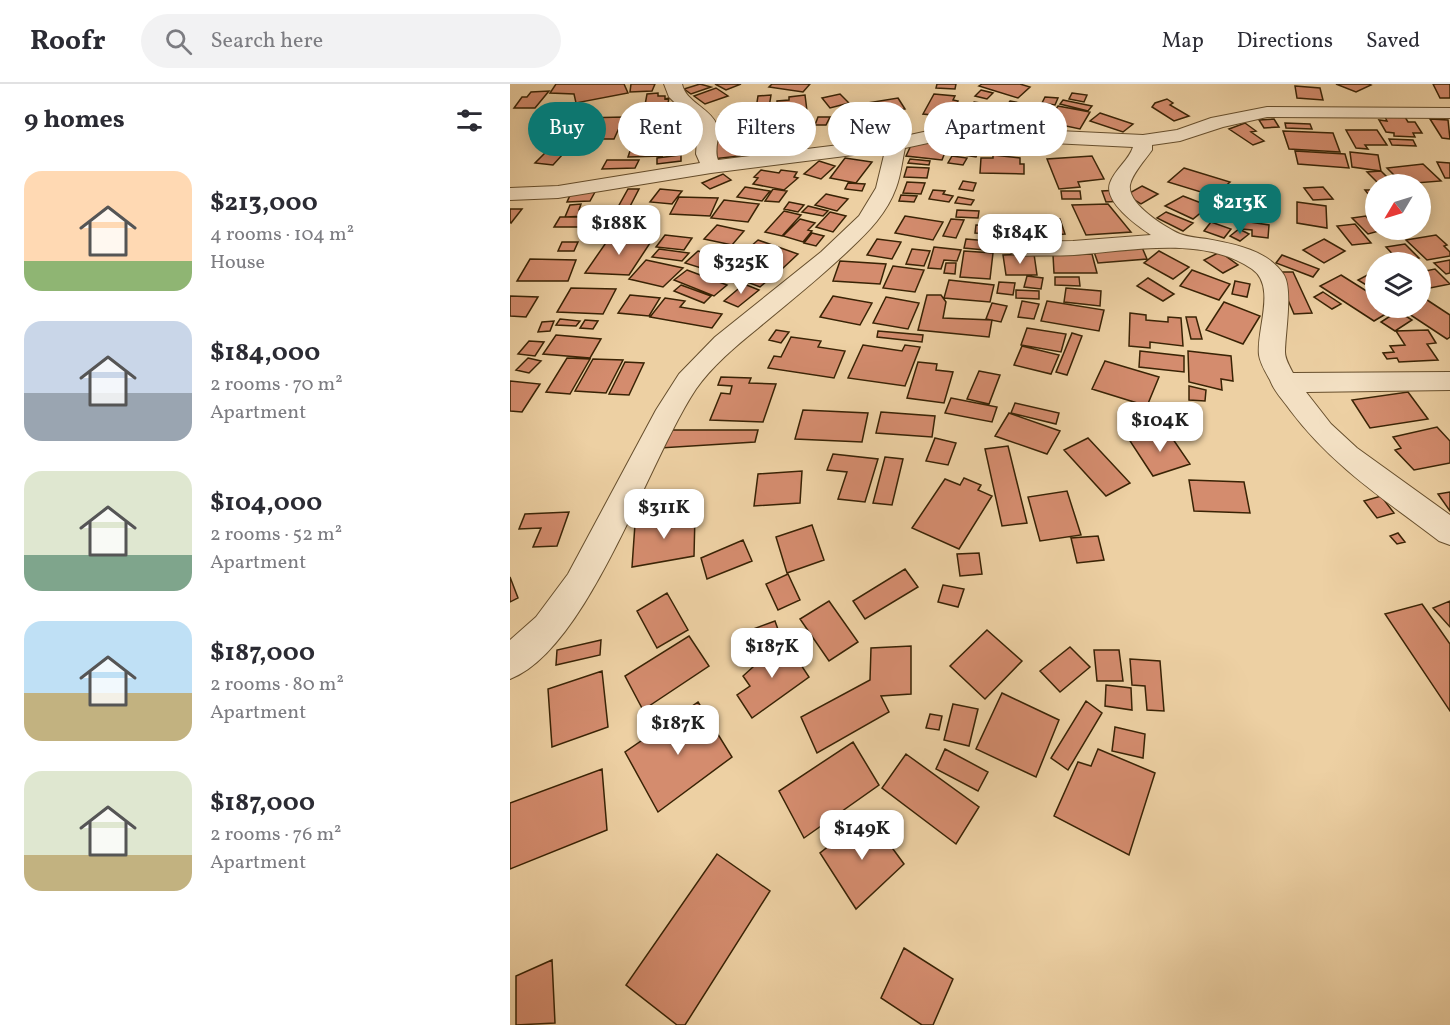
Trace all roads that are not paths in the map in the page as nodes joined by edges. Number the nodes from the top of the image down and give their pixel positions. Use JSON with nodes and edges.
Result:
{"nodes":[{"id":1,"x":673,"y":84,"type":"edge"},
{"id":2,"x":1450,"y":112,"type":"edge"},
{"id":3,"x":912,"y":141,"type":"edge"},
{"id":4,"x":1143,"y":141,"type":"junction"},
{"id":5,"x":828,"y":152,"type":"edge"},
{"id":6,"x":893,"y":156,"type":"edge"},
{"id":7,"x":711,"y":167,"type":"junction"},
{"id":8,"x":510,"y":194,"type":"edge"},
{"id":9,"x":1174,"y":240,"type":"junction"},
{"id":10,"x":1020,"y":249,"type":"dead end"},
{"id":11,"x":1450,"y":381,"type":"edge"},
{"id":12,"x":1284,"y":383,"type":"junction"},
{"id":13,"x":1450,"y":532,"type":"edge"},
{"id":14,"x":510,"y":663,"type":"edge"}],
"edges":[{"from":1,"to":7,"type":"street"},
{"from":2,"to":4,"type":"street"},
{"from":3,"to":4,"type":"street"},
{"from":4,"to":9,"type":"street"},
{"from":5,"to":7,"type":"street"},
{"from":6,"to":14,"type":"street"},
{"from":7,"to":8,"type":"street"},
{"from":9,"to":10,"type":"street"},
{"from":9,"to":12,"type":"street"},
{"from":11,"to":12,"type":"street"},
{"from":12,"to":13,"type":"street"}]}
